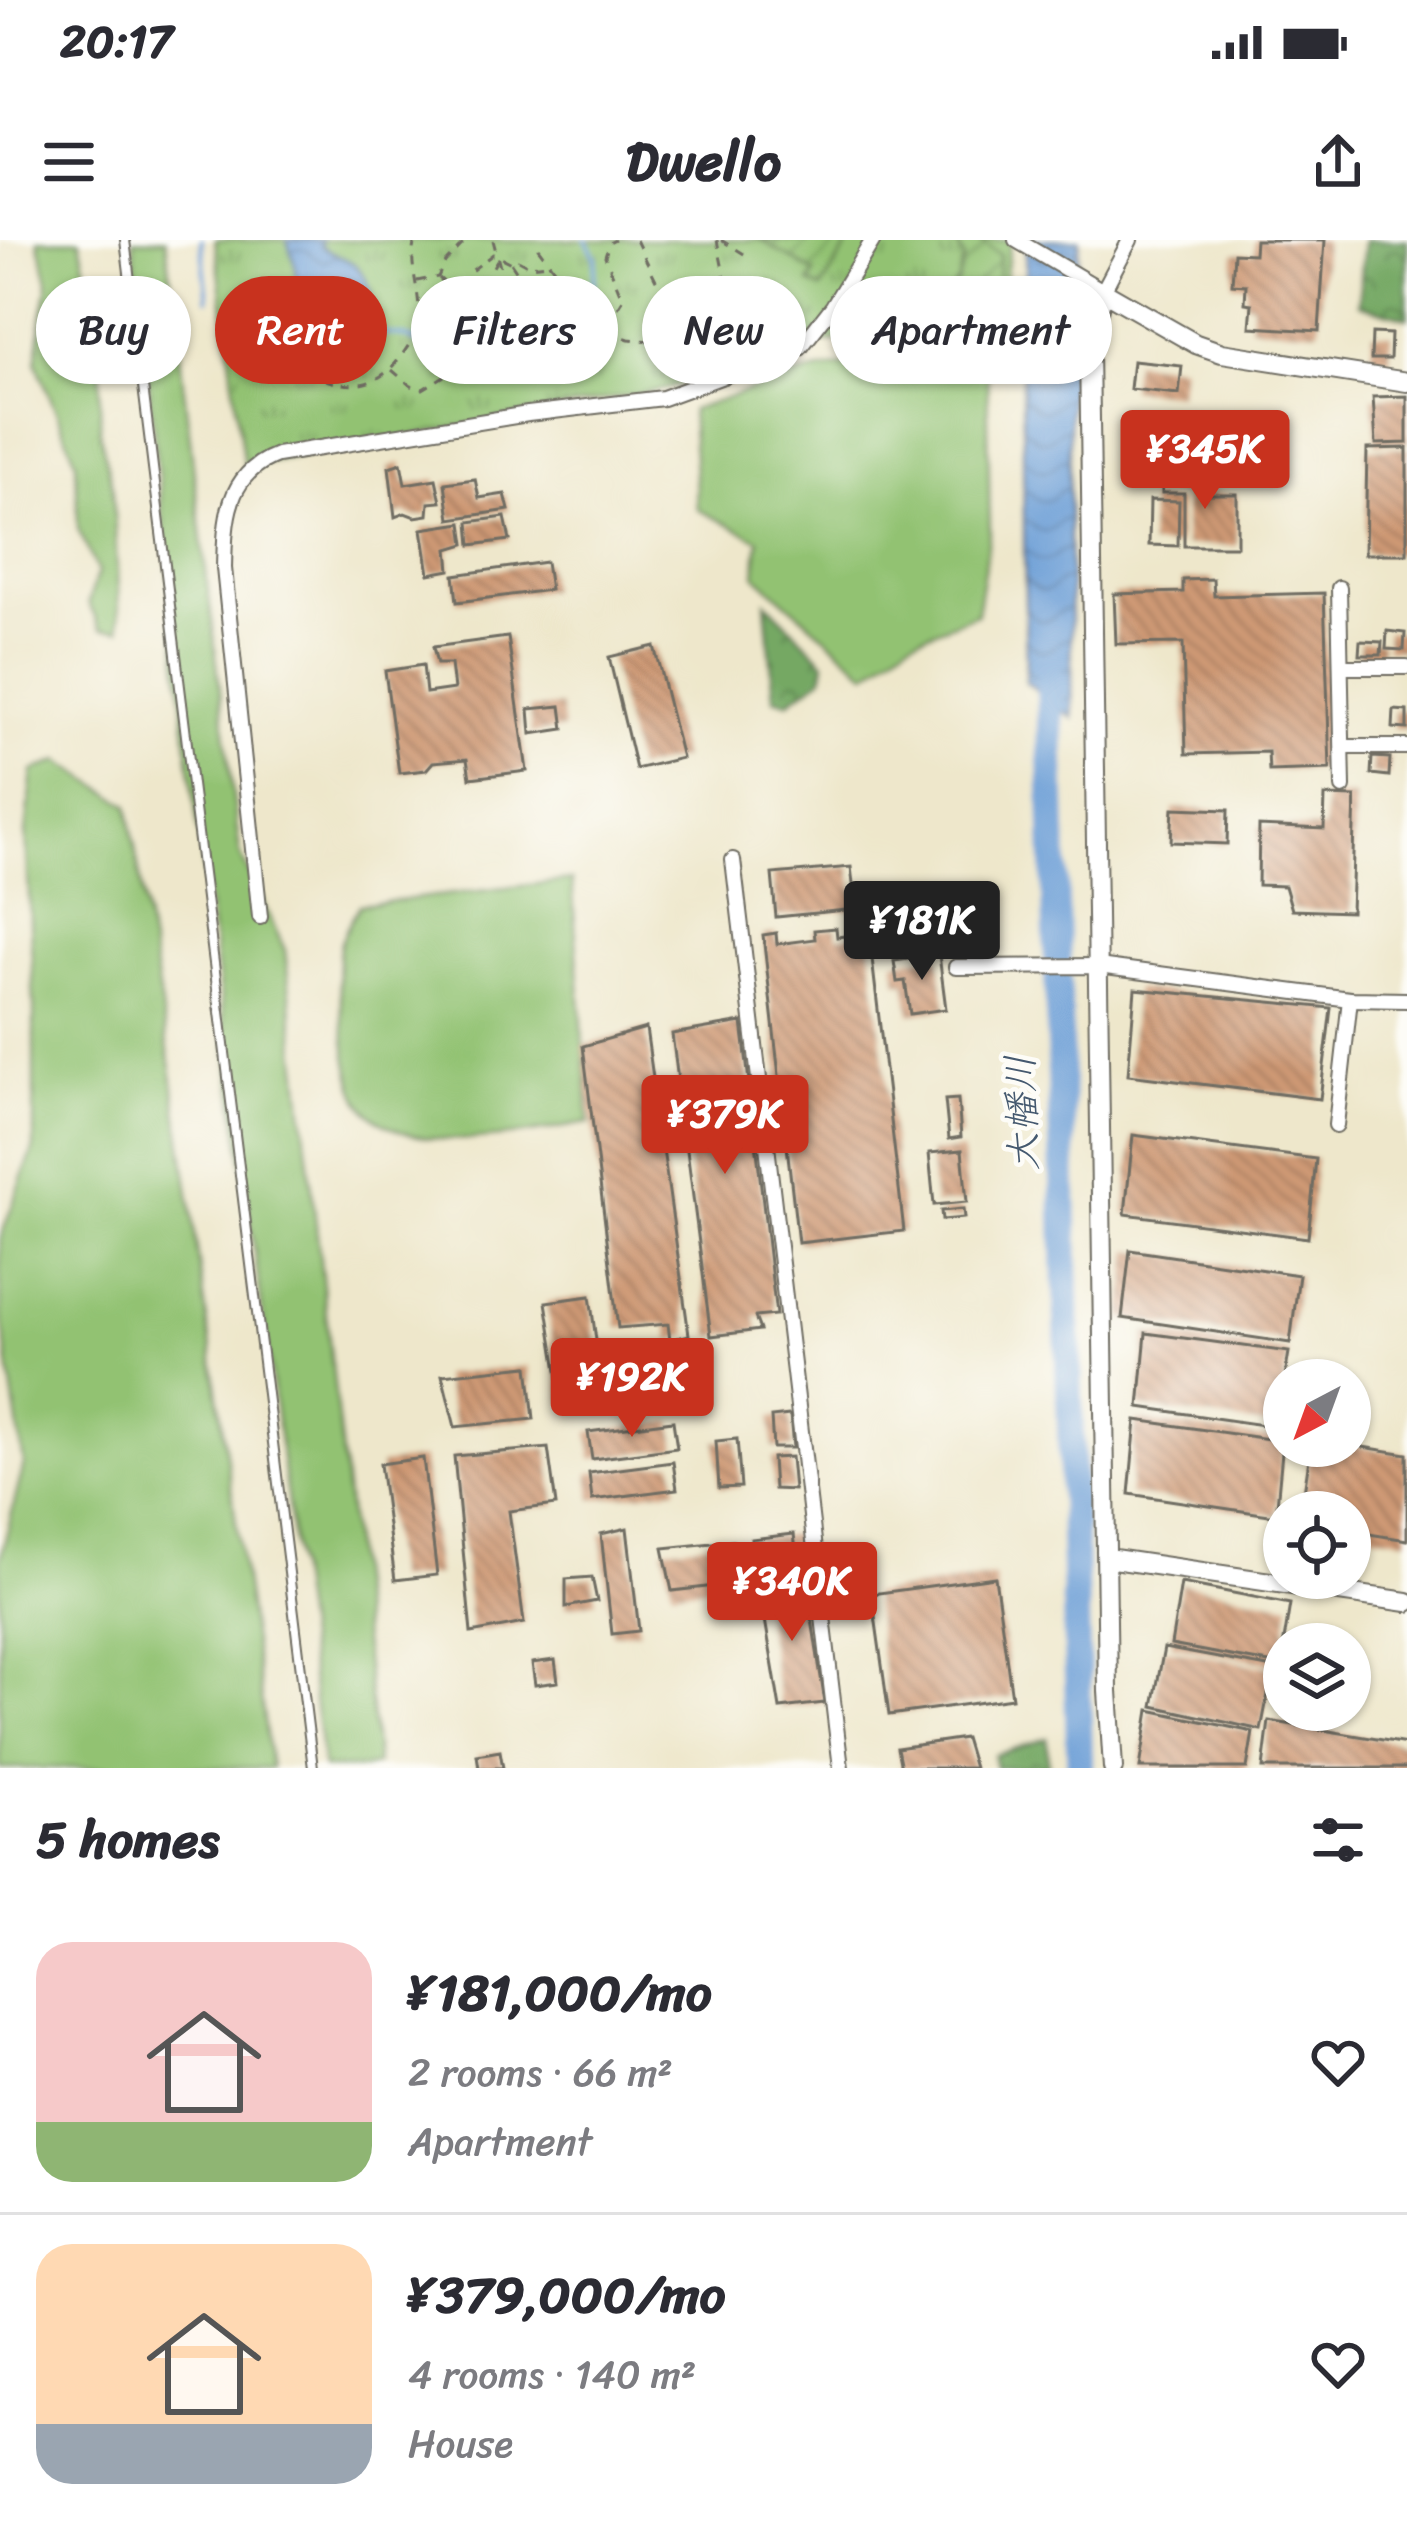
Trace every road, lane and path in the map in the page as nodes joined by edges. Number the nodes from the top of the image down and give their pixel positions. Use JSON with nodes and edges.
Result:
{"nodes":[{"id":1,"x":125,"y":240,"type":"edge"},
{"id":2,"x":415,"y":240,"type":"edge"},
{"id":3,"x":466,"y":240,"type":"edge"},
{"id":4,"x":493,"y":240,"type":"edge"},
{"id":5,"x":537,"y":240,"type":"edge"},
{"id":6,"x":636,"y":240,"type":"edge"},
{"id":7,"x":719,"y":240,"type":"edge"},
{"id":8,"x":873,"y":240,"type":"edge"},
{"id":9,"x":1016,"y":240,"type":"edge"},
{"id":10,"x":1130,"y":240,"type":"edge"},
{"id":11,"x":610,"y":241,"type":"edge"},
{"id":12,"x":748,"y":256,"type":"dead end"},
{"id":13,"x":495,"y":257,"type":"junction"},
{"id":14,"x":511,"y":263,"type":"junction"},
{"id":15,"x":550,"y":263,"type":"junction"},
{"id":16,"x":529,"y":266,"type":"junction"},
{"id":17,"x":414,"y":276,"type":"edge"},
{"id":18,"x":439,"y":276,"type":"edge"},
{"id":19,"x":469,"y":276,"type":"edge"},
{"id":20,"x":486,"y":276,"type":"edge"},
{"id":21,"x":502,"y":276,"type":"edge"},
{"id":22,"x":519,"y":276,"type":"edge"},
{"id":23,"x":522,"y":276,"type":"edge"},
{"id":24,"x":557,"y":276,"type":"edge"},
{"id":25,"x":613,"y":276,"type":"edge"},
{"id":26,"x":655,"y":276,"type":"edge"},
{"id":27,"x":725,"y":276,"type":"edge"},
{"id":28,"x":1077,"y":276,"type":"edge"},
{"id":29,"x":1111,"y":276,"type":"edge"},
{"id":30,"x":1112,"y":295,"type":"edge"},
{"id":31,"x":411,"y":340,"type":"edge"},
{"id":32,"x":392,"y":370,"type":"junction"},
{"id":33,"x":387,"y":372,"type":"edge"},
{"id":34,"x":1407,"y":382,"type":"edge"},
{"id":35,"x":431,"y":384,"type":"edge"},
{"id":36,"x":1088,"y":384,"type":"edge"},
{"id":37,"x":1339,"y":588,"type":"dead end"},
{"id":38,"x":1341,"y":667,"type":"junction"},
{"id":39,"x":1407,"y":667,"type":"edge"},
{"id":40,"x":1343,"y":747,"type":"junction"},
{"id":41,"x":1407,"y":747,"type":"edge"},
{"id":42,"x":1343,"y":787,"type":"dead end"},
{"id":43,"x":733,"y":860,"type":"dead end"},
{"id":44,"x":260,"y":917,"type":"dead end"},
{"id":45,"x":1089,"y":965,"type":"junction"},
{"id":46,"x":956,"y":967,"type":"dead end"},
{"id":47,"x":1350,"y":999,"type":"junction"},
{"id":48,"x":1407,"y":1000,"type":"edge"},
{"id":49,"x":1336,"y":1125,"type":"dead end"},
{"id":50,"x":1107,"y":1558,"type":"junction"},
{"id":51,"x":1407,"y":1602,"type":"edge"},
{"id":52,"x":313,"y":1768,"type":"edge"},
{"id":53,"x":841,"y":1768,"type":"edge"},
{"id":54,"x":1114,"y":1768,"type":"edge"}],
"edges":[{"from":1,"to":52,"type":"lane"},
{"from":2,"to":17,"type":"path"},
{"from":3,"to":18,"type":"path"},
{"from":4,"to":13,"type":"path"},
{"from":5,"to":15,"type":"path"},
{"from":6,"to":26,"type":"path"},
{"from":7,"to":12,"type":"path"},
{"from":7,"to":27,"type":"path"},
{"from":8,"to":44,"type":"street"},
{"from":9,"to":28,"type":"street"},
{"from":10,"to":29,"type":"street"},
{"from":11,"to":25,"type":"path"},
{"from":13,"to":14,"type":"path"},
{"from":13,"to":19,"type":"path"},
{"from":13,"to":20,"type":"path"},
{"from":13,"to":21,"type":"path"},
{"from":14,"to":16,"type":"path"},
{"from":14,"to":22,"type":"path"},
{"from":15,"to":16,"type":"path"},
{"from":15,"to":24,"type":"path"},
{"from":16,"to":23,"type":"path"},
{"from":30,"to":34,"type":"street"},
{"from":31,"to":32,"type":"path"},
{"from":32,"to":33,"type":"path"},
{"from":32,"to":35,"type":"path"},
{"from":36,"to":45,"type":"street"},
{"from":37,"to":38,"type":"street"},
{"from":38,"to":39,"type":"street"},
{"from":38,"to":40,"type":"street"},
{"from":40,"to":41,"type":"street"},
{"from":40,"to":42,"type":"street"},
{"from":43,"to":53,"type":"street"},
{"from":45,"to":46,"type":"street"},
{"from":45,"to":47,"type":"street"},
{"from":45,"to":50,"type":"street"},
{"from":47,"to":48,"type":"street"},
{"from":47,"to":49,"type":"street"},
{"from":50,"to":51,"type":"street"},
{"from":50,"to":54,"type":"street"}]}
